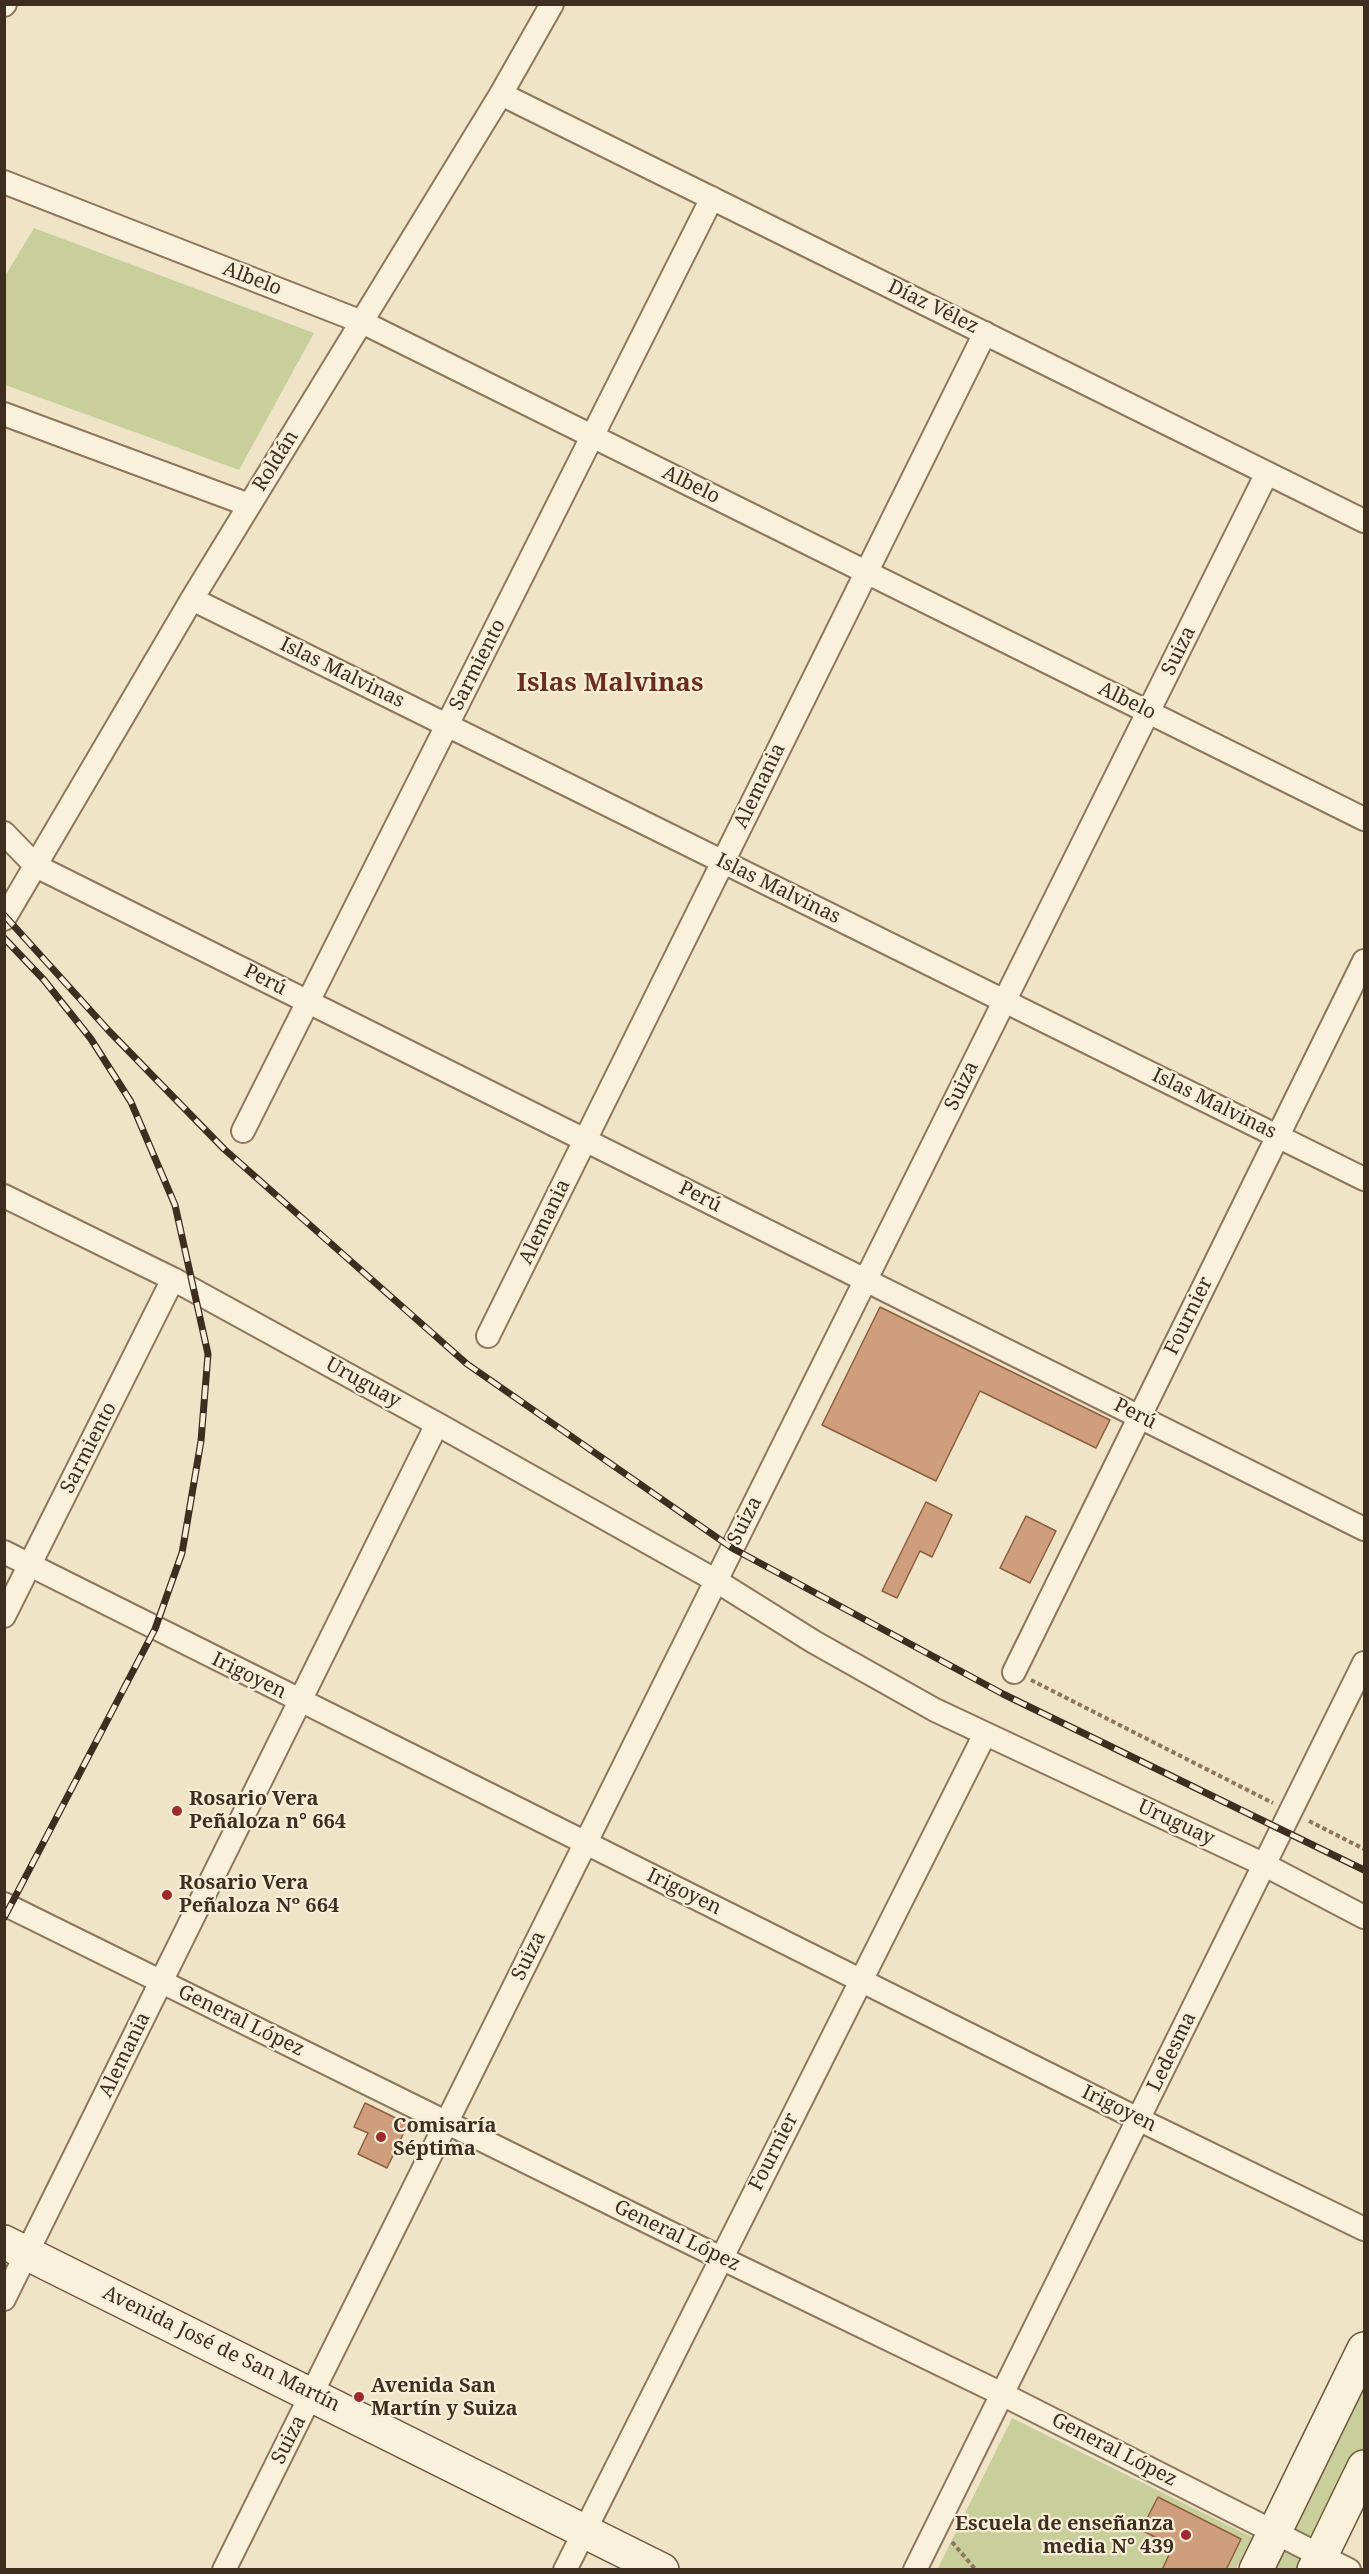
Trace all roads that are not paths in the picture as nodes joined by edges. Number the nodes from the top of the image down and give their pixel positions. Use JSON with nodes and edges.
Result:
{"nodes":[{"id":1,"x":552,"y":4,"type":"edge"},
{"id":2,"x":501,"y":94,"type":"junction"},
{"id":3,"x":4,"y":182,"type":"edge"},
{"id":4,"x":712,"y":198,"type":"junction"},
{"id":5,"x":362,"y":322,"type":"junction"},
{"id":6,"x":985,"y":333,"type":"junction"},
{"id":7,"x":4,"y":414,"type":"edge"},
{"id":8,"x":592,"y":436,"type":"junction"},
{"id":9,"x":1267,"y":473,"type":"junction"},
{"id":10,"x":249,"y":505,"type":"junction"},
{"id":11,"x":1365,"y":521,"type":"edge"},
{"id":12,"x":867,"y":572,"type":"junction"},
{"id":13,"x":192,"y":599,"type":"junction"},
{"id":14,"x":1148,"y":712,"type":"junction"},
{"id":15,"x":447,"y":725,"type":"junction"},
{"id":16,"x":1365,"y":819,"type":"edge"},
{"id":17,"x":4,"y":833,"type":"edge"},
{"id":18,"x":723,"y":861,"type":"junction"},
{"id":19,"x":36,"y":866,"type":"junction"},
{"id":20,"x":4,"y":919,"type":"edge"},
{"id":21,"x":1365,"y":961,"type":"edge"},
{"id":22,"x":1005,"y":1001,"type":"junction"},
{"id":23,"x":308,"y":1002,"type":"junction"},
{"id":24,"x":243,"y":1131,"type":"dead end"},
{"id":25,"x":1278,"y":1136,"type":"junction"},
{"id":26,"x":585,"y":1140,"type":"junction"},
{"id":27,"x":1365,"y":1179,"type":"edge"},
{"id":28,"x":4,"y":1196,"type":"edge"},
{"id":29,"x":174,"y":1279,"type":"junction"},
{"id":30,"x":866,"y":1280,"type":"junction"},
{"id":31,"x":488,"y":1336,"type":"dead end"},
{"id":32,"x":1140,"y":1417,"type":"junction"},
{"id":33,"x":437,"y":1424,"type":"junction"},
{"id":34,"x":1365,"y":1529,"type":"edge"},
{"id":35,"x":4,"y":1552,"type":"edge"},
{"id":36,"x":30,"y":1565,"type":"junction"},
{"id":37,"x":715,"y":1581,"type":"junction"},
{"id":38,"x":4,"y":1616,"type":"edge"},
{"id":39,"x":1365,"y":1663,"type":"edge"},
{"id":40,"x":1014,"y":1672,"type":"road end"},
{"id":41,"x":300,"y":1701,"type":"junction"},
{"id":42,"x":985,"y":1734,"type":"junction"},
{"id":43,"x":585,"y":1843,"type":"junction"},
{"id":44,"x":1265,"y":1865,"type":"junction"},
{"id":45,"x":4,"y":1904,"type":"edge"},
{"id":46,"x":1365,"y":1917,"type":"edge"},
{"id":47,"x":861,"y":1979,"type":"junction"},
{"id":48,"x":161,"y":1982,"type":"junction"},
{"id":49,"x":1138,"y":2119,"type":"junction"},
{"id":50,"x":446,"y":2122,"type":"junction"},
{"id":51,"x":1365,"y":2229,"type":"edge"},
{"id":52,"x":16,"y":2247,"type":"edge"},
{"id":53,"x":721,"y":2258,"type":"junction"},
{"id":54,"x":4,"y":2299,"type":"edge"},
{"id":55,"x":1365,"y":2349,"type":"edge"},
{"id":56,"x":311,"y":2394,"type":"junction"},
{"id":57,"x":1002,"y":2394,"type":"junction"},
{"id":58,"x":1365,"y":2467,"type":"edge"},
{"id":59,"x":584,"y":2530,"type":"junction"},
{"id":60,"x":1275,"y":2531,"type":"junction"},
{"id":61,"x":1328,"y":2565,"type":"edge"},
{"id":62,"x":224,"y":2570,"type":"edge"},
{"id":63,"x":565,"y":2570,"type":"edge"},
{"id":64,"x":662,"y":2570,"type":"edge"},
{"id":65,"x":915,"y":2570,"type":"edge"},
{"id":66,"x":1256,"y":2570,"type":"edge"}],
"edges":[{"from":1,"to":2,"type":"street","name":"Roldán"},
{"from":2,"to":4,"type":"street","name":"Díaz Vélez"},
{"from":2,"to":5,"type":"street","name":"Roldán"},
{"from":3,"to":5,"type":"street","name":"Albelo"},
{"from":4,"to":6,"type":"street","name":"Díaz Vélez"},
{"from":4,"to":8,"type":"street","name":"Sarmiento"},
{"from":5,"to":8,"type":"street","name":"Albelo"},
{"from":5,"to":10,"type":"street","name":"Roldán"},
{"from":6,"to":9,"type":"street","name":"Díaz Vélez"},
{"from":6,"to":12,"type":"street","name":"Alemania"},
{"from":7,"to":10,"type":"street"},
{"from":8,"to":12,"type":"street","name":"Albelo"},
{"from":8,"to":15,"type":"street","name":"Sarmiento"},
{"from":9,"to":11,"type":"street","name":"Díaz Vélez"},
{"from":9,"to":14,"type":"street","name":"Suiza"},
{"from":10,"to":13,"type":"street","name":"Roldán"},
{"from":12,"to":14,"type":"street","name":"Albelo"},
{"from":12,"to":18,"type":"street","name":"Alemania"},
{"from":13,"to":15,"type":"street","name":"Islas Malvinas"},
{"from":13,"to":19,"type":"street","name":"Roldán"},
{"from":14,"to":16,"type":"street","name":"Albelo"},
{"from":14,"to":22,"type":"street","name":"Suiza"},
{"from":15,"to":18,"type":"street","name":"Islas Malvinas"},
{"from":15,"to":23,"type":"street","name":"Sarmiento"},
{"from":17,"to":19,"type":"street","name":"Perú"},
{"from":18,"to":22,"type":"street","name":"Islas Malvinas"},
{"from":18,"to":26,"type":"street","name":"Alemania"},
{"from":19,"to":20,"type":"street","name":"Roldán"},
{"from":19,"to":23,"type":"street","name":"Perú"},
{"from":21,"to":25,"type":"street","name":"Fournier"},
{"from":22,"to":25,"type":"street","name":"Islas Malvinas"},
{"from":22,"to":30,"type":"street","name":"Suiza"},
{"from":23,"to":24,"type":"street","name":"Sarmiento"},
{"from":23,"to":26,"type":"street","name":"Perú"},
{"from":25,"to":27,"type":"street","name":"Islas Malvinas"},
{"from":25,"to":32,"type":"street","name":"Fournier"},
{"from":26,"to":30,"type":"street","name":"Perú"},
{"from":26,"to":31,"type":"street","name":"Alemania"},
{"from":28,"to":29,"type":"street","name":"Uruguay"},
{"from":29,"to":33,"type":"street","name":"Uruguay"},
{"from":29,"to":36,"type":"street","name":"Sarmiento"},
{"from":30,"to":32,"type":"street","name":"Perú"},
{"from":30,"to":37,"type":"street","name":"Suiza"},
{"from":32,"to":34,"type":"street","name":"Perú"},
{"from":32,"to":40,"type":"street","name":"Fournier"},
{"from":33,"to":37,"type":"street","name":"Uruguay"},
{"from":33,"to":41,"type":"street","name":"Alemania"},
{"from":35,"to":36,"type":"street","name":"Irigoyen"},
{"from":36,"to":38,"type":"street","name":"Sarmiento"},
{"from":36,"to":41,"type":"street","name":"Irigoyen"},
{"from":37,"to":42,"type":"street","name":"Uruguay"},
{"from":37,"to":43,"type":"street","name":"Suiza"},
{"from":39,"to":44,"type":"street","name":"Ledesma"},
{"from":41,"to":43,"type":"street","name":"Irigoyen"},
{"from":41,"to":48,"type":"street","name":"Alemania"},
{"from":42,"to":44,"type":"street","name":"Uruguay"},
{"from":42,"to":47,"type":"street","name":"Fournier"},
{"from":43,"to":47,"type":"street","name":"Irigoyen"},
{"from":43,"to":50,"type":"street","name":"Suiza"},
{"from":44,"to":46,"type":"street","name":"Uruguay"},
{"from":44,"to":49,"type":"street","name":"Ledesma"},
{"from":45,"to":48,"type":"street","name":"General López"},
{"from":47,"to":49,"type":"street","name":"Irigoyen"},
{"from":47,"to":53,"type":"street","name":"Fournier"},
{"from":48,"to":50,"type":"street","name":"General López"},
{"from":48,"to":52,"type":"street","name":"Alemania"},
{"from":49,"to":51,"type":"street","name":"Irigoyen"},
{"from":49,"to":57,"type":"street","name":"Ledesma"},
{"from":50,"to":53,"type":"street","name":"General López"},
{"from":50,"to":56,"type":"street","name":"Suiza"},
{"from":52,"to":54,"type":"street","name":"Alemania"},
{"from":52,"to":56,"type":"main road","name":"Avenida José de San Martín"},
{"from":53,"to":57,"type":"street","name":"General López"},
{"from":53,"to":59,"type":"street","name":"Fournier"},
{"from":55,"to":60,"type":"main road"},
{"from":56,"to":59,"type":"main road","name":"Avenida José de San Martín"},
{"from":56,"to":62,"type":"street","name":"Suiza"},
{"from":57,"to":60,"type":"street","name":"General López"},
{"from":57,"to":65,"type":"street","name":"Ledesma"},
{"from":58,"to":61,"type":"main road"},
{"from":59,"to":63,"type":"street","name":"Fournier"},
{"from":59,"to":64,"type":"main road","name":"Avenida José de San Martín"},
{"from":60,"to":61,"type":"street","name":"General López"},
{"from":60,"to":66,"type":"main road"}]}
